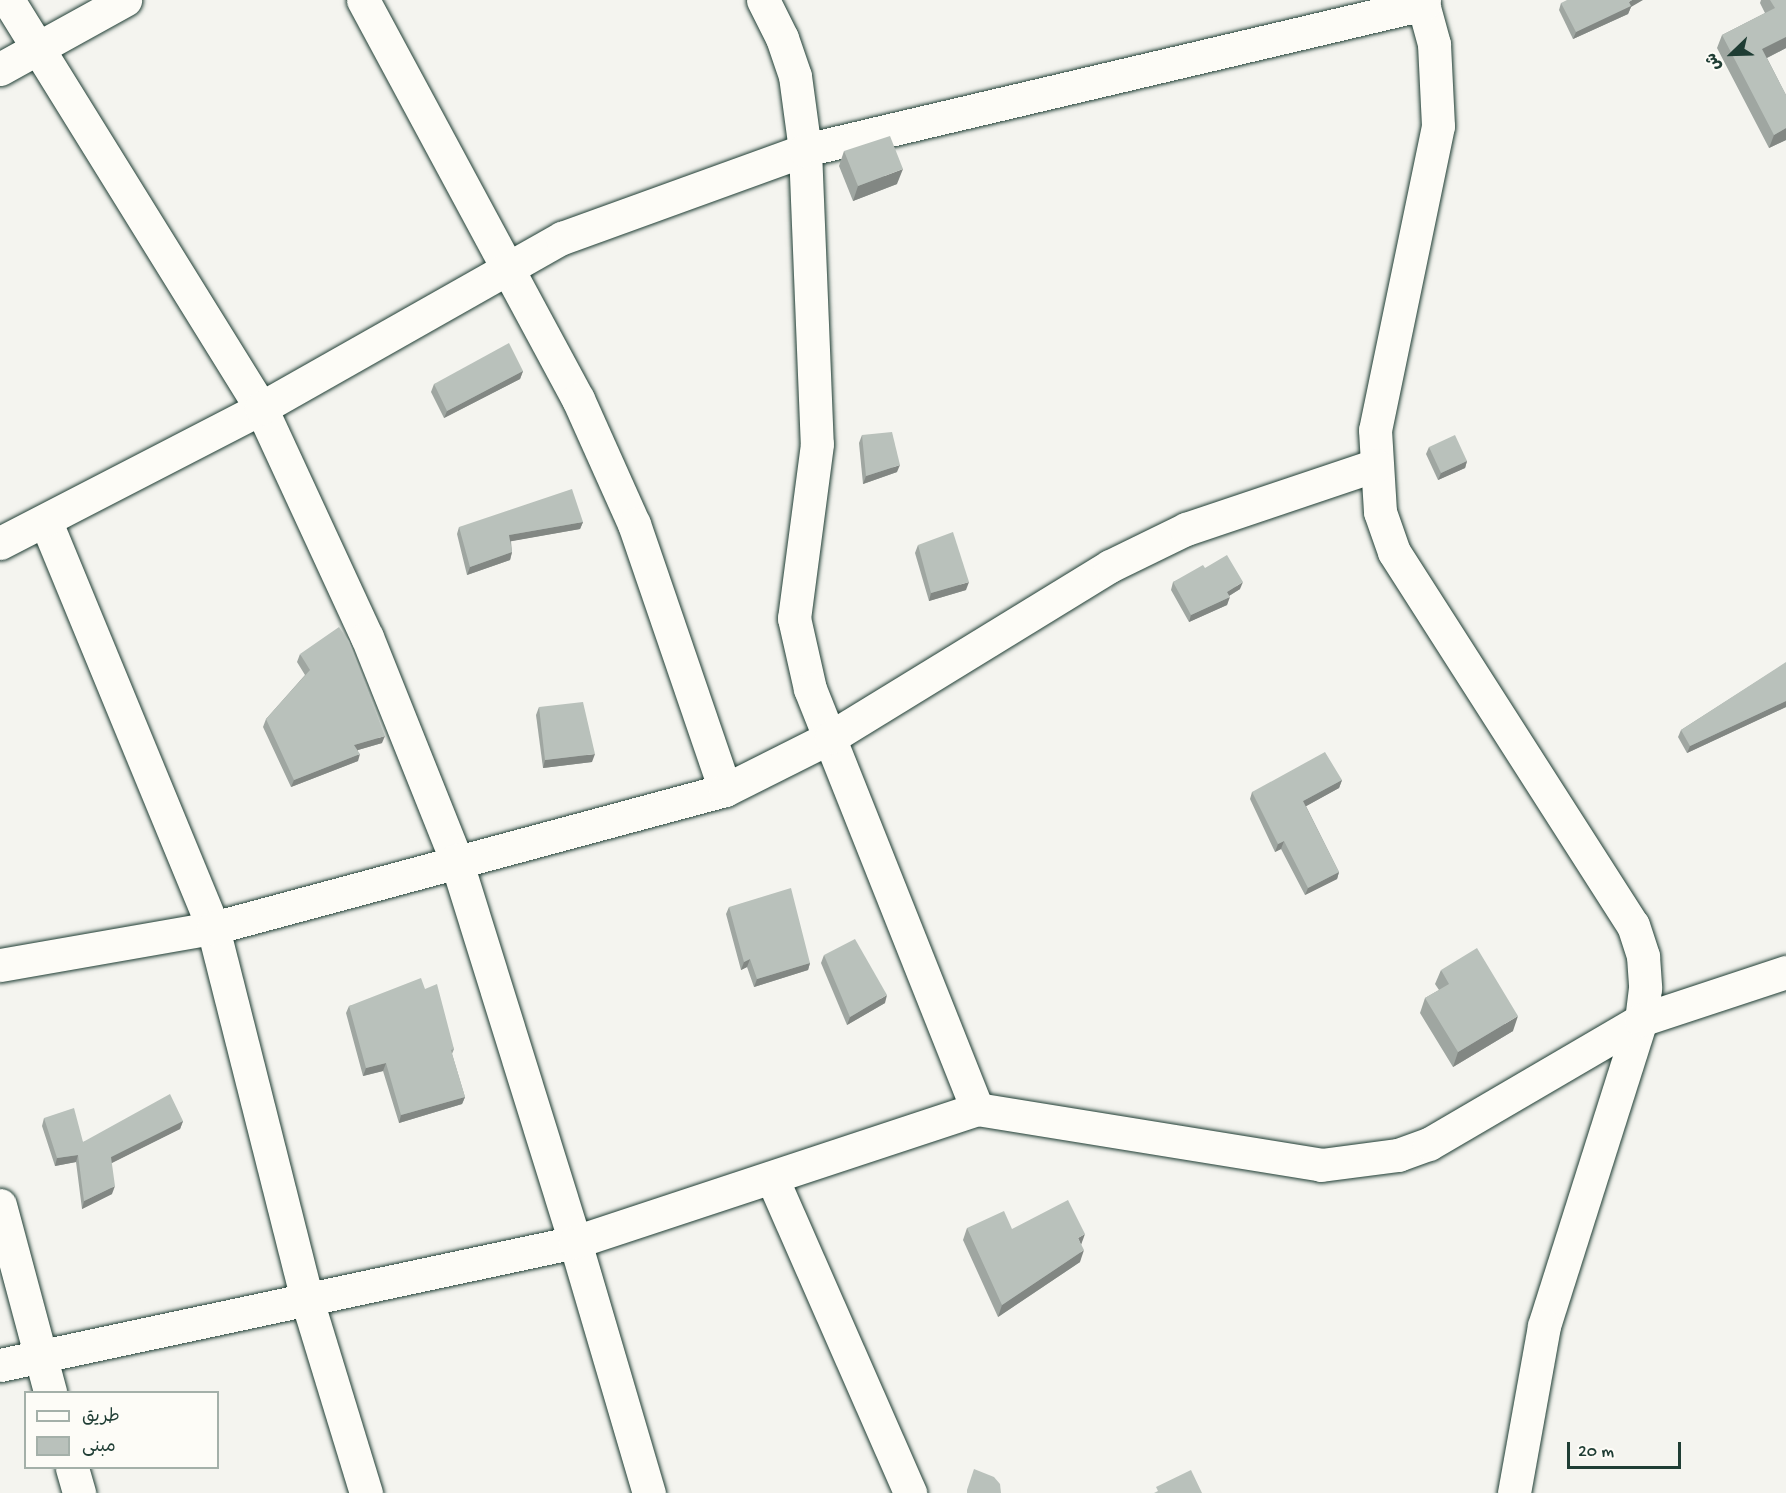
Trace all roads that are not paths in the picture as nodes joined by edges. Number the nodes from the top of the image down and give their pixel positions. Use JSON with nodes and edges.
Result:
{"nodes":[{"id":1,"x":8,"y":0,"type":"edge"},
{"id":2,"x":125,"y":0,"type":"edge"},
{"id":3,"x":363,"y":0,"type":"edge"},
{"id":4,"x":763,"y":0,"type":"edge"},
{"id":5,"x":1423,"y":2,"type":"edge"},
{"id":6,"x":37,"y":48,"type":"junction"},
{"id":7,"x":0,"y":69,"type":"edge"},
{"id":8,"x":805,"y":150,"type":"junction"},
{"id":9,"x":510,"y":266,"type":"junction"},
{"id":10,"x":261,"y":408,"type":"junction"},
{"id":11,"x":1376,"y":465,"type":"junction"},
{"id":12,"x":45,"y":522,"type":"junction"},
{"id":13,"x":0,"y":543,"type":"edge"},
{"id":14,"x":831,"y":737,"type":"junction"},
{"id":15,"x":725,"y":790,"type":"junction"},
{"id":16,"x":456,"y":860,"type":"junction"},
{"id":17,"x":213,"y":928,"type":"junction"},
{"id":18,"x":0,"y":964,"type":"edge"},
{"id":19,"x":1786,"y":972,"type":"edge"},
{"id":20,"x":1641,"y":1020,"type":"junction"},
{"id":21,"x":977,"y":1109,"type":"junction"},
{"id":22,"x":772,"y":1178,"type":"junction"},
{"id":23,"x":0,"y":1205,"type":"edge"},
{"id":24,"x":575,"y":1242,"type":"junction"},
{"id":25,"x":307,"y":1300,"type":"junction"},
{"id":26,"x":40,"y":1357,"type":"junction"},
{"id":27,"x":0,"y":1365,"type":"edge"},
{"id":28,"x":50,"y":1391,"type":"edge"},
{"id":29,"x":73,"y":1469,"type":"edge"},
{"id":30,"x":80,"y":1493,"type":"edge"},
{"id":31,"x":366,"y":1493,"type":"edge"},
{"id":32,"x":649,"y":1493,"type":"edge"},
{"id":33,"x":910,"y":1493,"type":"edge"},
{"id":34,"x":1514,"y":1493,"type":"edge"}],
"edges":[{"from":1,"to":6,"type":"street"},
{"from":2,"to":6,"type":"street"},
{"from":3,"to":9,"type":"street"},
{"from":4,"to":8,"type":"street"},
{"from":5,"to":8,"type":"street"},
{"from":5,"to":11,"type":"street"},
{"from":6,"to":7,"type":"street"},
{"from":6,"to":10,"type":"street"},
{"from":8,"to":9,"type":"street"},
{"from":8,"to":14,"type":"street"},
{"from":9,"to":10,"type":"street"},
{"from":9,"to":15,"type":"street"},
{"from":10,"to":12,"type":"street"},
{"from":10,"to":16,"type":"street"},
{"from":11,"to":14,"type":"street"},
{"from":11,"to":20,"type":"street"},
{"from":12,"to":13,"type":"street"},
{"from":12,"to":17,"type":"street"},
{"from":14,"to":15,"type":"street"},
{"from":14,"to":21,"type":"street"},
{"from":15,"to":16,"type":"street"},
{"from":16,"to":17,"type":"street"},
{"from":16,"to":24,"type":"street"},
{"from":17,"to":18,"type":"street"},
{"from":17,"to":25,"type":"street"},
{"from":19,"to":20,"type":"street"},
{"from":20,"to":21,"type":"street"},
{"from":20,"to":34,"type":"street"},
{"from":21,"to":22,"type":"street"},
{"from":22,"to":24,"type":"street"},
{"from":22,"to":33,"type":"street"},
{"from":23,"to":26,"type":"street"},
{"from":24,"to":25,"type":"street"},
{"from":24,"to":32,"type":"street"},
{"from":25,"to":26,"type":"street"},
{"from":25,"to":31,"type":"street"},
{"from":26,"to":27,"type":"street"},
{"from":26,"to":28,"type":"street"},
{"from":29,"to":30,"type":"street"}]}
